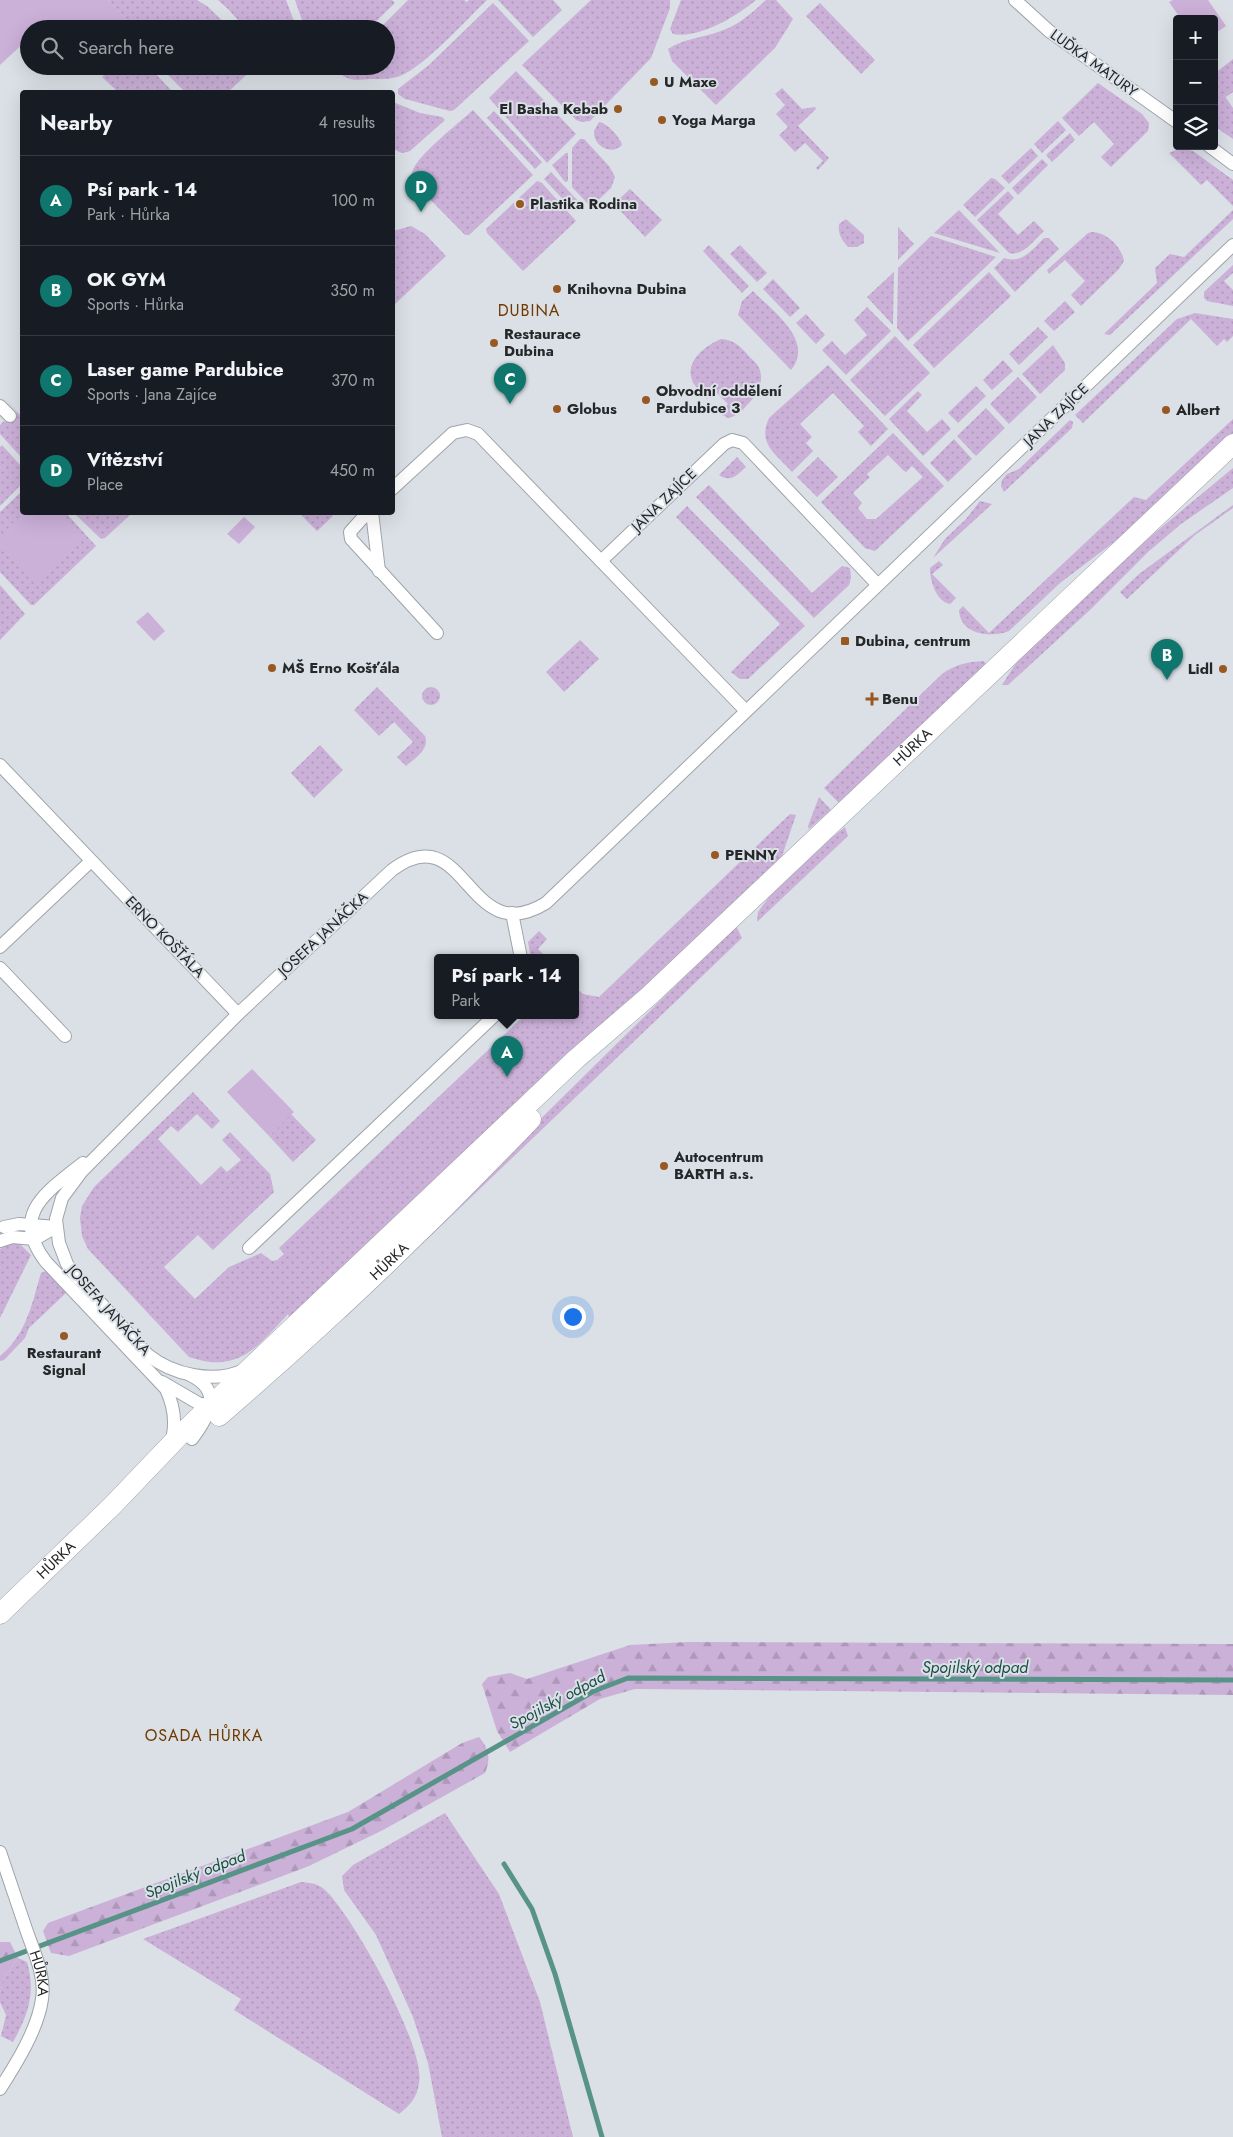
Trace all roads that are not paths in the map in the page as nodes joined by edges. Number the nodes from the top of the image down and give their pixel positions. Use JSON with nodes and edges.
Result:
{"nodes":[{"id":1,"x":1015,"y":0,"type":"edge"},
{"id":2,"x":1173,"y":119,"type":"edge"},
{"id":3,"x":1216,"y":150,"type":"edge"},
{"id":4,"x":1232,"y":160,"type":"edge"},
{"id":5,"x":1233,"y":245,"type":"edge"},
{"id":6,"x":0,"y":406,"type":"edge"},
{"id":7,"x":10,"y":416,"type":"dead end"},
{"id":8,"x":1233,"y":444,"type":"edge"},
{"id":9,"x":1233,"y":456,"type":"edge"},
{"id":10,"x":395,"y":486,"type":"edge"},
{"id":11,"x":1178,"y":498,"type":"junction"},
{"id":12,"x":367,"y":515,"type":"edge"},
{"id":13,"x":370,"y":515,"type":"edge"},
{"id":14,"x":601,"y":561,"type":"junction"},
{"id":15,"x":379,"y":571,"type":"junction"},
{"id":16,"x":877,"y":584,"type":"junction"},
{"id":17,"x":437,"y":633,"type":"dead end"},
{"id":18,"x":746,"y":711,"type":"junction"},
{"id":19,"x":0,"y":765,"type":"edge"},
{"id":20,"x":91,"y":860,"type":"junction"},
{"id":21,"x":512,"y":913,"type":"junction"},
{"id":22,"x":0,"y":947,"type":"edge"},
{"id":23,"x":520,"y":954,"type":"edge"},
{"id":24,"x":0,"y":968,"type":"edge"},
{"id":25,"x":648,"y":996,"type":"junction"},
{"id":26,"x":238,"y":1014,"type":"junction"},
{"id":27,"x":491,"y":1019,"type":"edge"},
{"id":28,"x":65,"y":1036,"type":"dead end"},
{"id":29,"x":117,"y":1134,"type":"junction"},
{"id":30,"x":37,"y":1202,"type":"junction"},
{"id":31,"x":30,"y":1224,"type":"junction"},
{"id":32,"x":56,"y":1227,"type":"junction"},
{"id":33,"x":2,"y":1228,"type":"edge"},
{"id":34,"x":33,"y":1239,"type":"junction"},
{"id":35,"x":0,"y":1241,"type":"edge"},
{"id":36,"x":249,"y":1248,"type":"dead end"},
{"id":37,"x":257,"y":1362,"type":"junction"},
{"id":38,"x":186,"y":1373,"type":"junction"},
{"id":39,"x":156,"y":1378,"type":"junction"},
{"id":40,"x":239,"y":1399,"type":"junction"},
{"id":41,"x":210,"y":1407,"type":"junction"},
{"id":42,"x":192,"y":1439,"type":"junction"},
{"id":43,"x":166,"y":1452,"type":"junction"},
{"id":44,"x":112,"y":1506,"type":"junction"},
{"id":45,"x":0,"y":1614,"type":"edge"},
{"id":46,"x":0,"y":1852,"type":"edge"},
{"id":47,"x":0,"y":2089,"type":"edge"}],
"edges":[{"from":1,"to":2,"type":"street","name":"LUĎKA MATURY"},
{"from":3,"to":4,"type":"street"},
{"from":5,"to":16,"type":"street","name":"JANA ZAJÍCE"},
{"from":6,"to":7,"type":"street"},
{"from":8,"to":11,"type":"main road","name":"HŮRKA"},
{"from":9,"to":11,"type":"main road","name":"HŮRKA"},
{"from":10,"to":14,"type":"street"},
{"from":11,"to":25,"type":"main road","name":"HŮRKA"},
{"from":12,"to":15,"type":"street"},
{"from":13,"to":15,"type":"street"},
{"from":14,"to":16,"type":"street","name":"JANA ZAJÍCE"},
{"from":14,"to":18,"type":"street"},
{"from":15,"to":17,"type":"street"},
{"from":16,"to":18,"type":"street","name":"JANA ZAJÍCE"},
{"from":18,"to":21,"type":"street","name":"JANA ZAJÍCE"},
{"from":19,"to":20,"type":"street","name":"ERNO KOŠŤÁLA"},
{"from":20,"to":22,"type":"street"},
{"from":20,"to":26,"type":"street","name":"ERNO KOŠŤÁLA"},
{"from":21,"to":23,"type":"street"},
{"from":21,"to":26,"type":"street","name":"JOSEFA JANÁČKA"},
{"from":24,"to":28,"type":"street"},
{"from":25,"to":37,"type":"main road","name":"HŮRKA"},
{"from":25,"to":40,"type":"main road","name":"HŮRKA"},
{"from":26,"to":29,"type":"street","name":"JOSEFA JANÁČKA"},
{"from":27,"to":36,"type":"street"},
{"from":29,"to":30,"type":"street","name":"JOSEFA JANÁČKA"},
{"from":29,"to":32,"type":"street","name":"JOSEFA JANÁČKA"},
{"from":30,"to":31,"type":"street","name":"JOSEFA JANÁČKA"},
{"from":30,"to":33,"type":"street"},
{"from":31,"to":32,"type":"street"},
{"from":31,"to":33,"type":"street"},
{"from":31,"to":34,"type":"street","name":"JOSEFA JANÁČKA"},
{"from":32,"to":34,"type":"street"},
{"from":32,"to":38,"type":"street","name":"JOSEFA JANÁČKA"},
{"from":34,"to":35,"type":"street"},
{"from":34,"to":39,"type":"street","name":"JOSEFA JANÁČKA"},
{"from":37,"to":38,"type":"street","name":"JOSEFA JANÁČKA"},
{"from":37,"to":41,"type":"main road","name":"HŮRKA"},
{"from":38,"to":41,"type":"street","name":"JOSEFA JANÁČKA"},
{"from":39,"to":41,"type":"street","name":"JOSEFA JANÁČKA"},
{"from":39,"to":43,"type":"street","name":"JOSEFA JANÁČKA"},
{"from":40,"to":41,"type":"street"},
{"from":40,"to":42,"type":"main road","name":"HŮRKA"},
{"from":41,"to":42,"type":"street"},
{"from":41,"to":43,"type":"main road","name":"HŮRKA"},
{"from":42,"to":44,"type":"main road","name":"HŮRKA"},
{"from":43,"to":44,"type":"main road","name":"HŮRKA"},
{"from":44,"to":45,"type":"main road","name":"HŮRKA"},
{"from":46,"to":47,"type":"street","name":"HŮRKA"}]}
